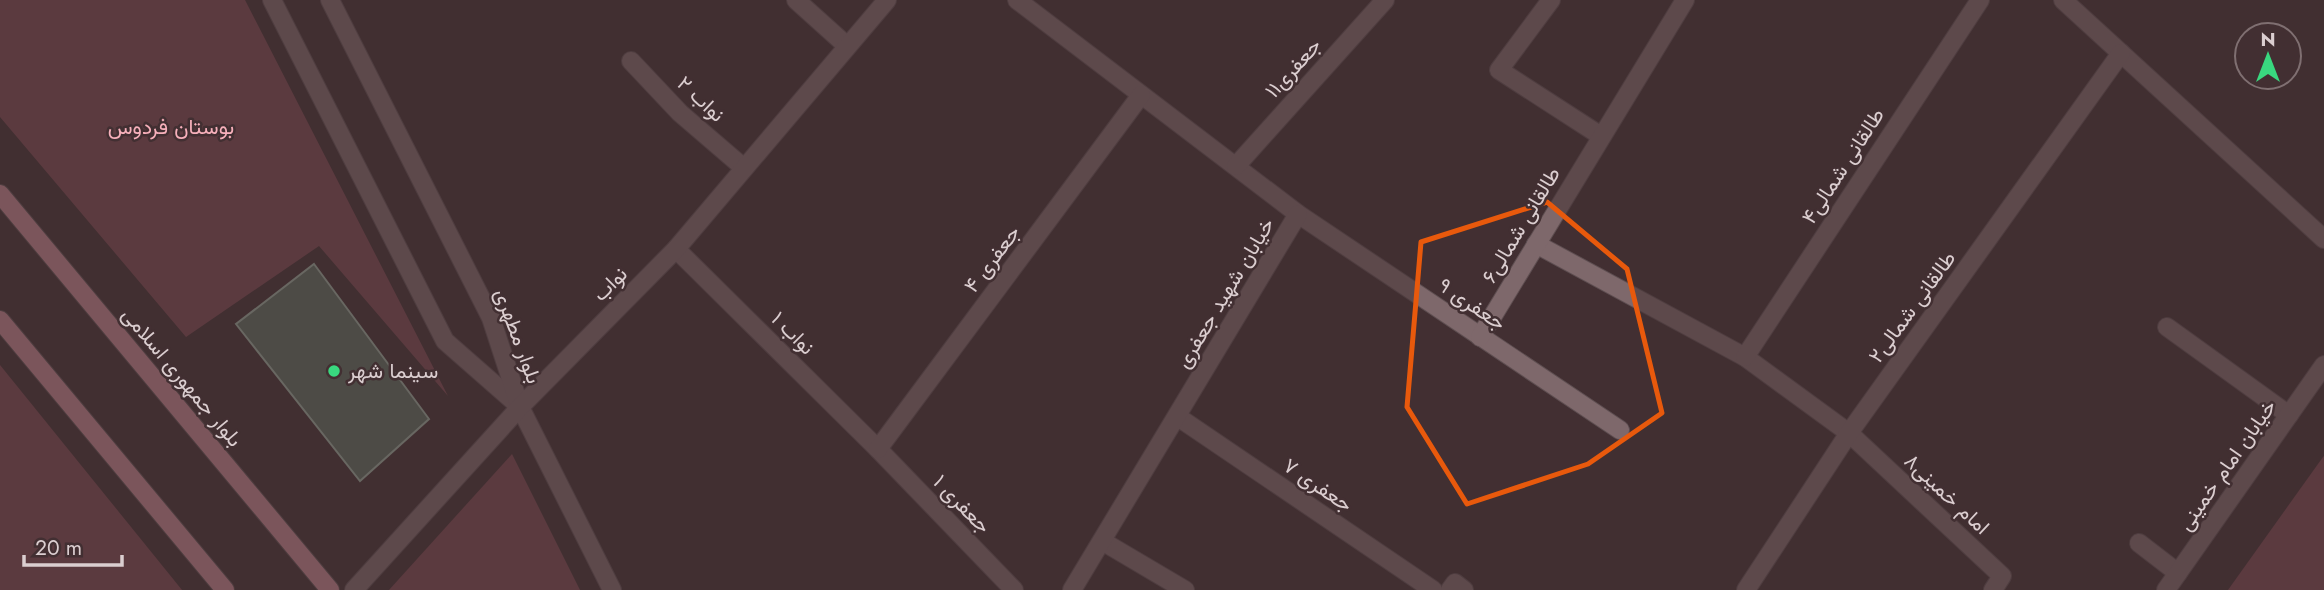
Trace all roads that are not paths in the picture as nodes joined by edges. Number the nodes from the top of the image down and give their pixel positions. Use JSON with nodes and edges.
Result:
{"nodes":[{"id":1,"x":272,"y":0,"type":"edge"},
{"id":2,"x":330,"y":0,"type":"edge"},
{"id":3,"x":796,"y":0,"type":"edge"},
{"id":4,"x":887,"y":0,"type":"edge"},
{"id":5,"x":1017,"y":0,"type":"edge"},
{"id":6,"x":1385,"y":0,"type":"edge"},
{"id":7,"x":1551,"y":0,"type":"edge"},
{"id":8,"x":1685,"y":0,"type":"edge"},
{"id":9,"x":1980,"y":0,"type":"edge"},
{"id":10,"x":2063,"y":0,"type":"edge"},
{"id":11,"x":846,"y":45,"type":"junction"},
{"id":12,"x":2121,"y":53,"type":"junction"},
{"id":13,"x":631,"y":61,"type":"dead end"},
{"id":14,"x":1142,"y":95,"type":"junction"},
{"id":15,"x":1601,"y":136,"type":"junction"},
{"id":16,"x":1236,"y":166,"type":"junction"},
{"id":17,"x":744,"y":168,"type":"junction"},
{"id":18,"x":0,"y":194,"type":"edge"},
{"id":19,"x":1298,"y":214,"type":"junction"},
{"id":20,"x":2324,"y":239,"type":"edge"},
{"id":21,"x":1536,"y":244,"type":"junction"},
{"id":22,"x":676,"y":249,"type":"junction"},
{"id":23,"x":0,"y":320,"type":"edge"},
{"id":24,"x":2167,"y":327,"type":"dead end"},
{"id":25,"x":1480,"y":337,"type":"junction"},
{"id":26,"x":1745,"y":357,"type":"junction"},
{"id":27,"x":2324,"y":365,"type":"edge"},
{"id":28,"x":520,"y":407,"type":"junction"},
{"id":29,"x":2289,"y":415,"type":"junction"},
{"id":30,"x":1178,"y":418,"type":"junction"},
{"id":31,"x":1620,"y":430,"type":"dead end"},
{"id":32,"x":1850,"y":433,"type":"junction"},
{"id":33,"x":878,"y":449,"type":"junction"},
{"id":34,"x":1102,"y":541,"type":"junction"},
{"id":35,"x":2139,"y":543,"type":"dead end"},
{"id":36,"x":2178,"y":573,"type":"junction"},
{"id":37,"x":225,"y":590,"type":"edge"},
{"id":38,"x":330,"y":590,"type":"edge"},
{"id":39,"x":354,"y":590,"type":"edge"},
{"id":40,"x":612,"y":590,"type":"edge"},
{"id":41,"x":1014,"y":590,"type":"edge"},
{"id":42,"x":1072,"y":590,"type":"edge"},
{"id":43,"x":1185,"y":590,"type":"edge"},
{"id":44,"x":1433,"y":590,"type":"edge"},
{"id":45,"x":1450,"y":590,"type":"edge"},
{"id":46,"x":1464,"y":590,"type":"edge"},
{"id":47,"x":1746,"y":590,"type":"edge"},
{"id":48,"x":1993,"y":590,"type":"edge"},
{"id":49,"x":2166,"y":590,"type":"edge"}],
"edges":[{"from":1,"to":28,"type":"street","name":"بلوار مطهری"},
{"from":2,"to":28,"type":"street","name":"بلوار مطهری"},
{"from":3,"to":11,"type":"street"},
{"from":4,"to":11,"type":"street","name":"نواب"},
{"from":5,"to":14,"type":"street","name":"خیابان شهید جعفری"},
{"from":6,"to":16,"type":"street","name":"جعفری۱۱"},
{"from":7,"to":15,"type":"street"},
{"from":8,"to":15,"type":"street","name":"طالقانی شمالی۶"},
{"from":9,"to":26,"type":"street","name":"طالقانی شمالی۴"},
{"from":10,"to":12,"type":"street"},
{"from":11,"to":17,"type":"street","name":"نواب"},
{"from":12,"to":20,"type":"street"},
{"from":12,"to":32,"type":"street","name":"طالقانی شمالی۲"},
{"from":13,"to":17,"type":"street","name":"نواب ۲"},
{"from":14,"to":16,"type":"street","name":"خیابان شهید جعفری"},
{"from":14,"to":33,"type":"street","name":"جعفری ۴"},
{"from":15,"to":21,"type":"street","name":"طالقانی شمالی۶"},
{"from":16,"to":19,"type":"street","name":"خیابان شهید جعفری"},
{"from":17,"to":22,"type":"street","name":"نواب"},
{"from":18,"to":38,"type":"main road","name":"بلوار جمهوری اسلامی"},
{"from":19,"to":25,"type":"street","name":"جعفری ۹"},
{"from":19,"to":30,"type":"street","name":"خیابان شهید جعفری"},
{"from":21,"to":25,"type":"street","name":"طالقانی شمالی۶"},
{"from":21,"to":26,"type":"street"},
{"from":22,"to":28,"type":"street","name":"نواب"},
{"from":22,"to":33,"type":"street","name":"نواب ۱"},
{"from":23,"to":37,"type":"main road"},
{"from":24,"to":29,"type":"street"},
{"from":25,"to":31,"type":"street","name":"جعفری ۹"},
{"from":26,"to":32,"type":"street"},
{"from":27,"to":29,"type":"street","name":"خیابان امام خمینی"},
{"from":28,"to":39,"type":"street","name":"نواب"},
{"from":28,"to":40,"type":"street"},
{"from":29,"to":36,"type":"street","name":"خیابان امام خمینی"},
{"from":30,"to":34,"type":"street","name":"خیابان شهید جعفری"},
{"from":30,"to":44,"type":"street","name":"جعفری ۷"},
{"from":32,"to":47,"type":"street","name":"طالقانی شمالی۲"},
{"from":32,"to":48,"type":"street","name":"امام خمینی۸"},
{"from":33,"to":41,"type":"street","name":"جعفری ۱"},
{"from":34,"to":42,"type":"street","name":"خیابان شهید جعفری"},
{"from":34,"to":43,"type":"street"},
{"from":35,"to":36,"type":"street"},
{"from":36,"to":49,"type":"street","name":"خیابان امام خمینی"},
{"from":45,"to":46,"type":"street"}]}
